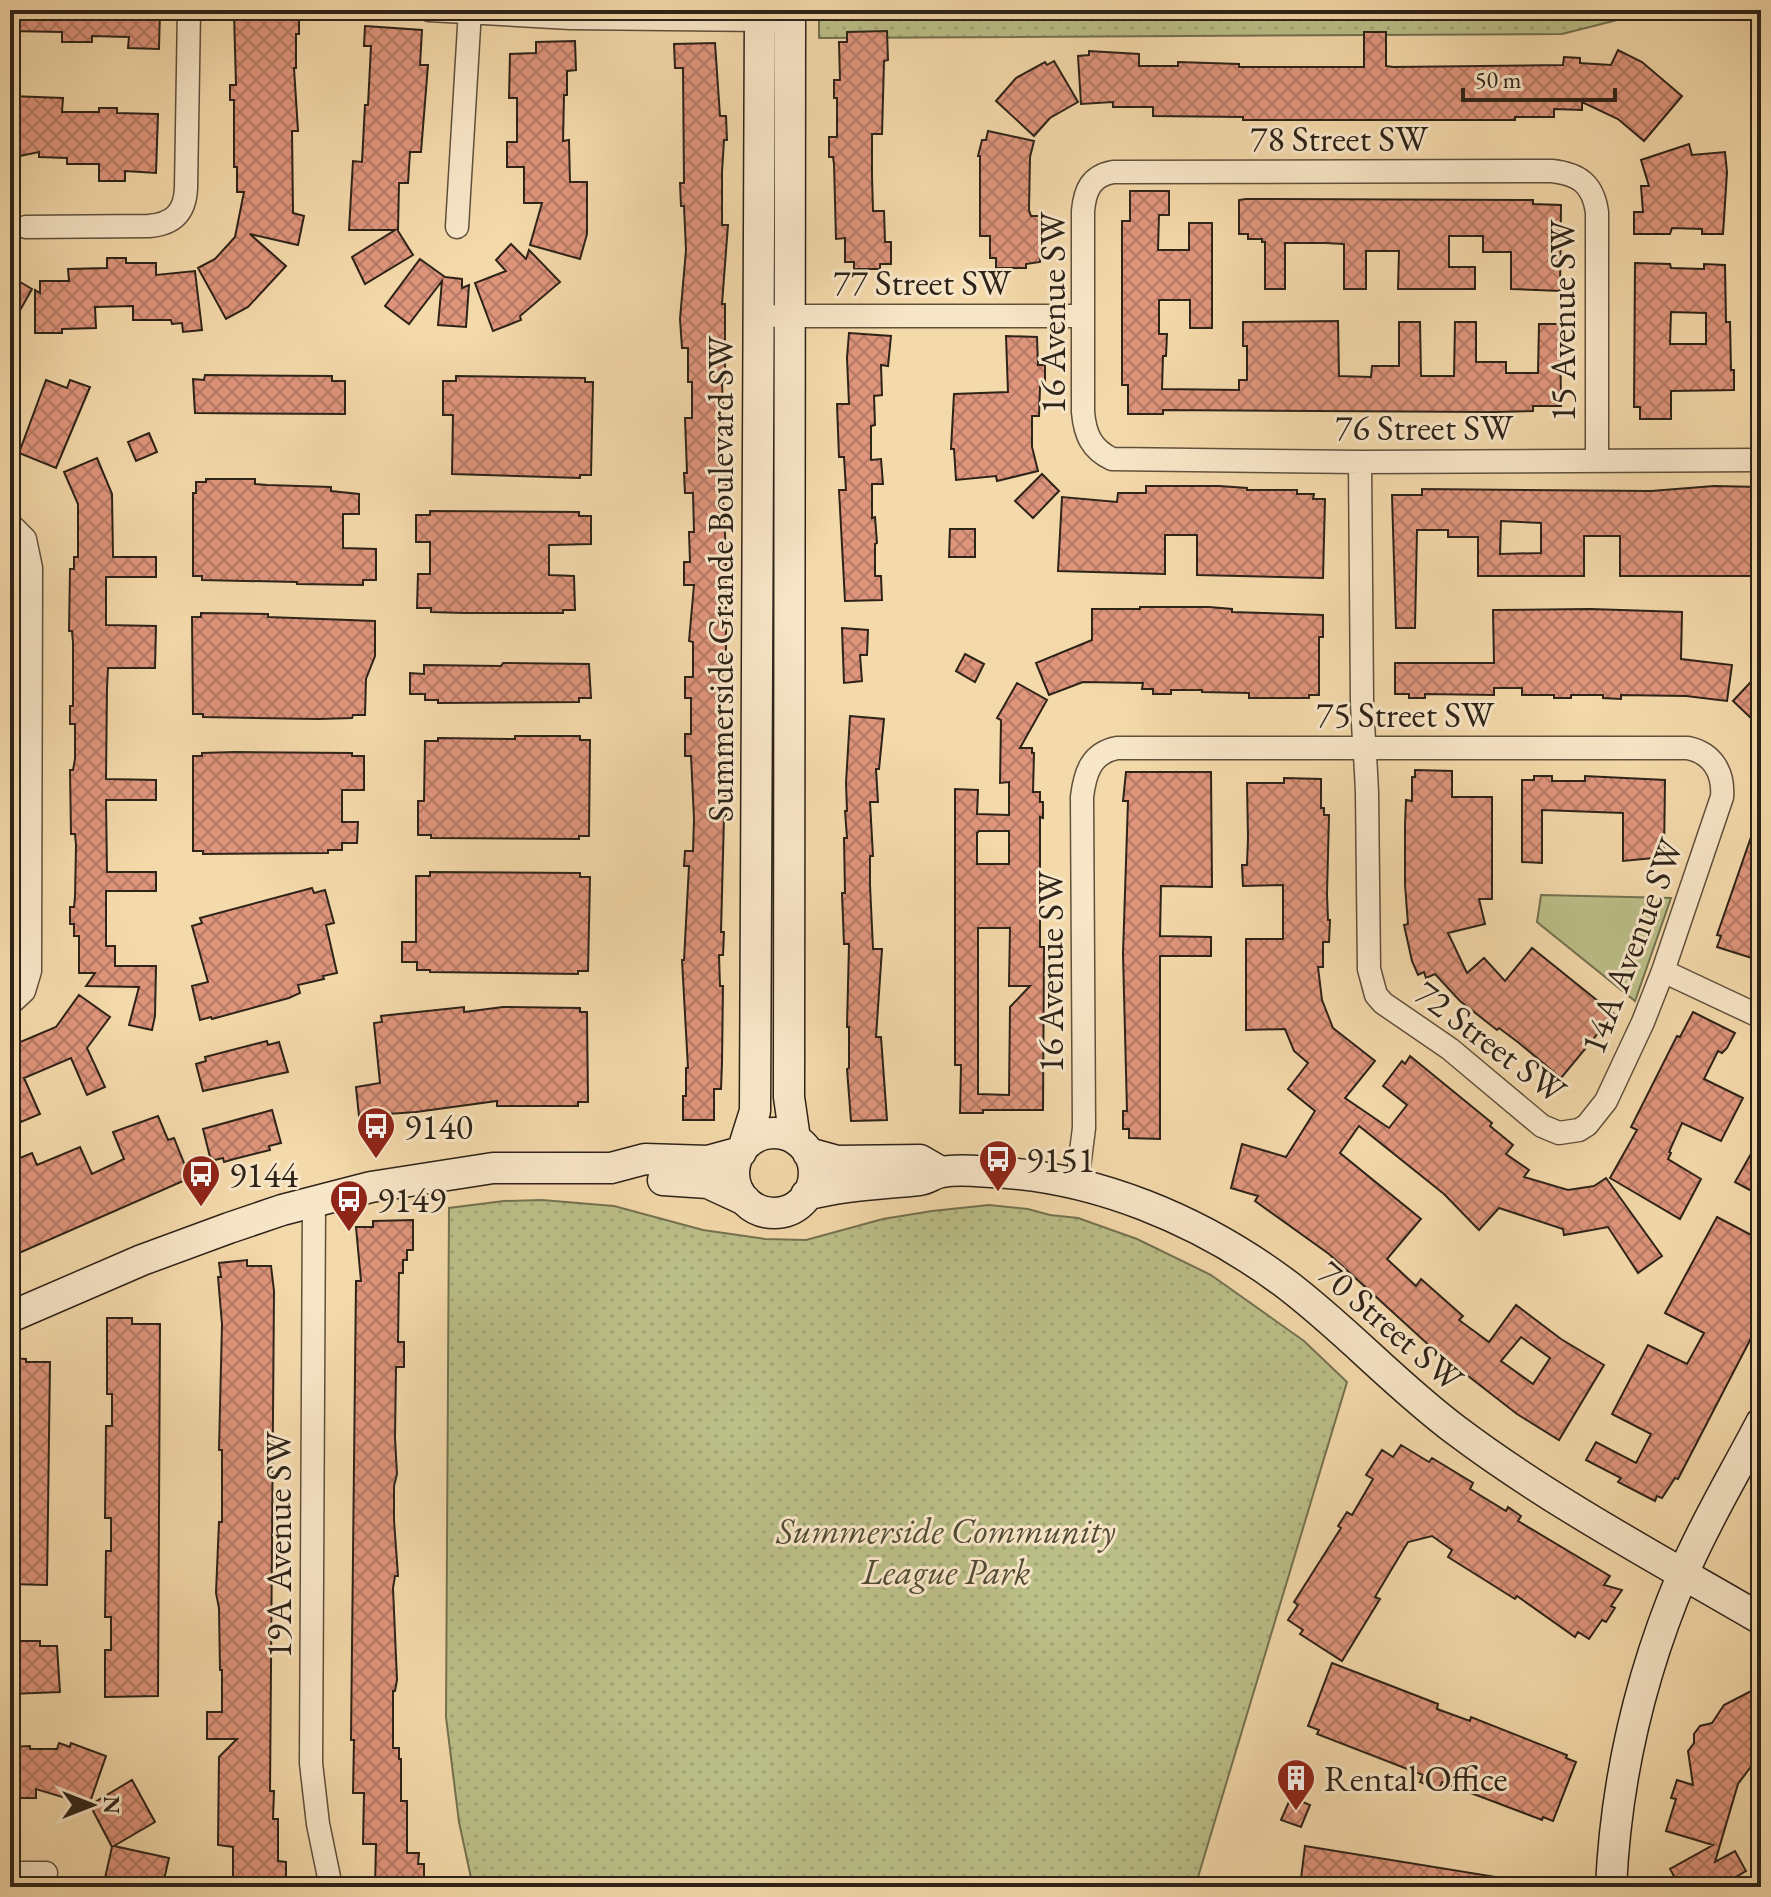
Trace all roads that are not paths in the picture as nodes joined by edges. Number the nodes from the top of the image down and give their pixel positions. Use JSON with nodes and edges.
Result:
{"nodes":[{"id":1,"x":189,"y":10,"type":"edge"},
{"id":2,"x":429,"y":10,"type":"edge"},
{"id":3,"x":470,"y":12,"type":"edge"},
{"id":4,"x":760,"y":15,"type":"edge"},
{"id":5,"x":790,"y":15,"type":"edge"},
{"id":6,"x":1092,"y":182,"type":"joint"},
{"id":7,"x":1586,"y":183,"type":"joint"},
{"id":8,"x":26,"y":227,"type":"dead end"},
{"id":9,"x":457,"y":227,"type":"dead end"},
{"id":10,"x":760,"y":316,"type":"junction"},
{"id":11,"x":791,"y":316,"type":"junction"},
{"id":12,"x":1083,"y":316,"type":"junction"},
{"id":13,"x":1092,"y":445,"type":"joint"},
{"id":14,"x":1761,"y":460,"type":"edge"},
{"id":15,"x":1597,"y":461,"type":"junction"},
{"id":16,"x":1360,"y":462,"type":"junction"},
{"id":17,"x":15,"y":527,"type":"edge"},
{"id":18,"x":1364,"y":748,"type":"junction"},
{"id":19,"x":1093,"y":762,"type":"joint"},
{"id":20,"x":1717,"y":766,"type":"joint"},
{"id":21,"x":1663,"y":971,"type":"junction"},
{"id":22,"x":17,"y":998,"type":"edge"},
{"id":23,"x":1761,"y":1017,"type":"edge"},
{"id":24,"x":1570,"y":1133,"type":"joint"},
{"id":25,"x":801,"y":1146,"type":"junction"},
{"id":26,"x":743,"y":1149,"type":"junction"},
{"id":27,"x":611,"y":1168,"type":"junction"},
{"id":28,"x":941,"y":1172,"type":"junction"},
{"id":29,"x":1077,"y":1183,"type":"junction"},
{"id":30,"x":806,"y":1195,"type":"junction"},
{"id":31,"x":745,"y":1200,"type":"junction"},
{"id":32,"x":314,"y":1202,"type":"junction"},
{"id":33,"x":10,"y":1317,"type":"edge"},
{"id":34,"x":1761,"y":1423,"type":"edge"},
{"id":35,"x":1684,"y":1573,"type":"junction"},
{"id":36,"x":1761,"y":1619,"type":"edge"},
{"id":37,"x":10,"y":1873,"type":"edge"},
{"id":38,"x":46,"y":1873,"type":"dead end"},
{"id":39,"x":331,"y":1887,"type":"edge"},
{"id":40,"x":1611,"y":1887,"type":"edge"}],
"edges":[{"from":1,"to":8,"type":"street"},
{"from":2,"to":3,"type":"street"},
{"from":3,"to":4,"type":"street"},
{"from":3,"to":9,"type":"street"},
{"from":4,"to":5,"type":"street"},
{"from":4,"to":10,"type":"street","name":"Summerside Grande Boulevard SW"},
{"from":5,"to":11,"type":"street","name":"Summerside Grande Boulevard SW"},
{"from":6,"to":7,"type":"street","name":"78 Street SW"},
{"from":6,"to":12,"type":"street","name":"16 Avenue SW"},
{"from":7,"to":15,"type":"street","name":"15 Avenue SW"},
{"from":10,"to":11,"type":"street","name":"77 Street SW"},
{"from":10,"to":26,"type":"street","name":"Summerside Grande Boulevard SW"},
{"from":11,"to":12,"type":"street","name":"77 Street SW"},
{"from":11,"to":25,"type":"street","name":"Summerside Grande Boulevard SW"},
{"from":12,"to":13,"type":"street","name":"16 Avenue SW"},
{"from":13,"to":16,"type":"street","name":"76 Street SW"},
{"from":14,"to":15,"type":"street","name":"76 Street SW"},
{"from":15,"to":16,"type":"street","name":"76 Street SW"},
{"from":16,"to":18,"type":"street"},
{"from":17,"to":22,"type":"street"},
{"from":18,"to":19,"type":"street","name":"75 Street SW"},
{"from":18,"to":20,"type":"street","name":"75 Street SW"},
{"from":18,"to":24,"type":"street","name":"72 Street SW"},
{"from":19,"to":29,"type":"street","name":"16 Avenue SW"},
{"from":20,"to":21,"type":"street","name":"14A Avenue SW"},
{"from":21,"to":23,"type":"street"},
{"from":21,"to":24,"type":"street","name":"14A Avenue SW"},
{"from":25,"to":26,"type":"street"},
{"from":25,"to":28,"type":"street","name":"70 Street SW"},
{"from":25,"to":30,"type":"street"},
{"from":26,"to":27,"type":"street"},
{"from":26,"to":31,"type":"street"},
{"from":27,"to":31,"type":"street"},
{"from":27,"to":32,"type":"street"},
{"from":28,"to":29,"type":"street","name":"70 Street SW"},
{"from":28,"to":30,"type":"street","name":"70 Street SW"},
{"from":29,"to":35,"type":"street","name":"70 Street SW"},
{"from":30,"to":31,"type":"street"},
{"from":32,"to":33,"type":"street"},
{"from":32,"to":39,"type":"street","name":"19A Avenue SW"},
{"from":34,"to":35,"type":"street"},
{"from":35,"to":36,"type":"street","name":"70 Street SW"},
{"from":35,"to":40,"type":"street"},
{"from":37,"to":38,"type":"street"}]}
